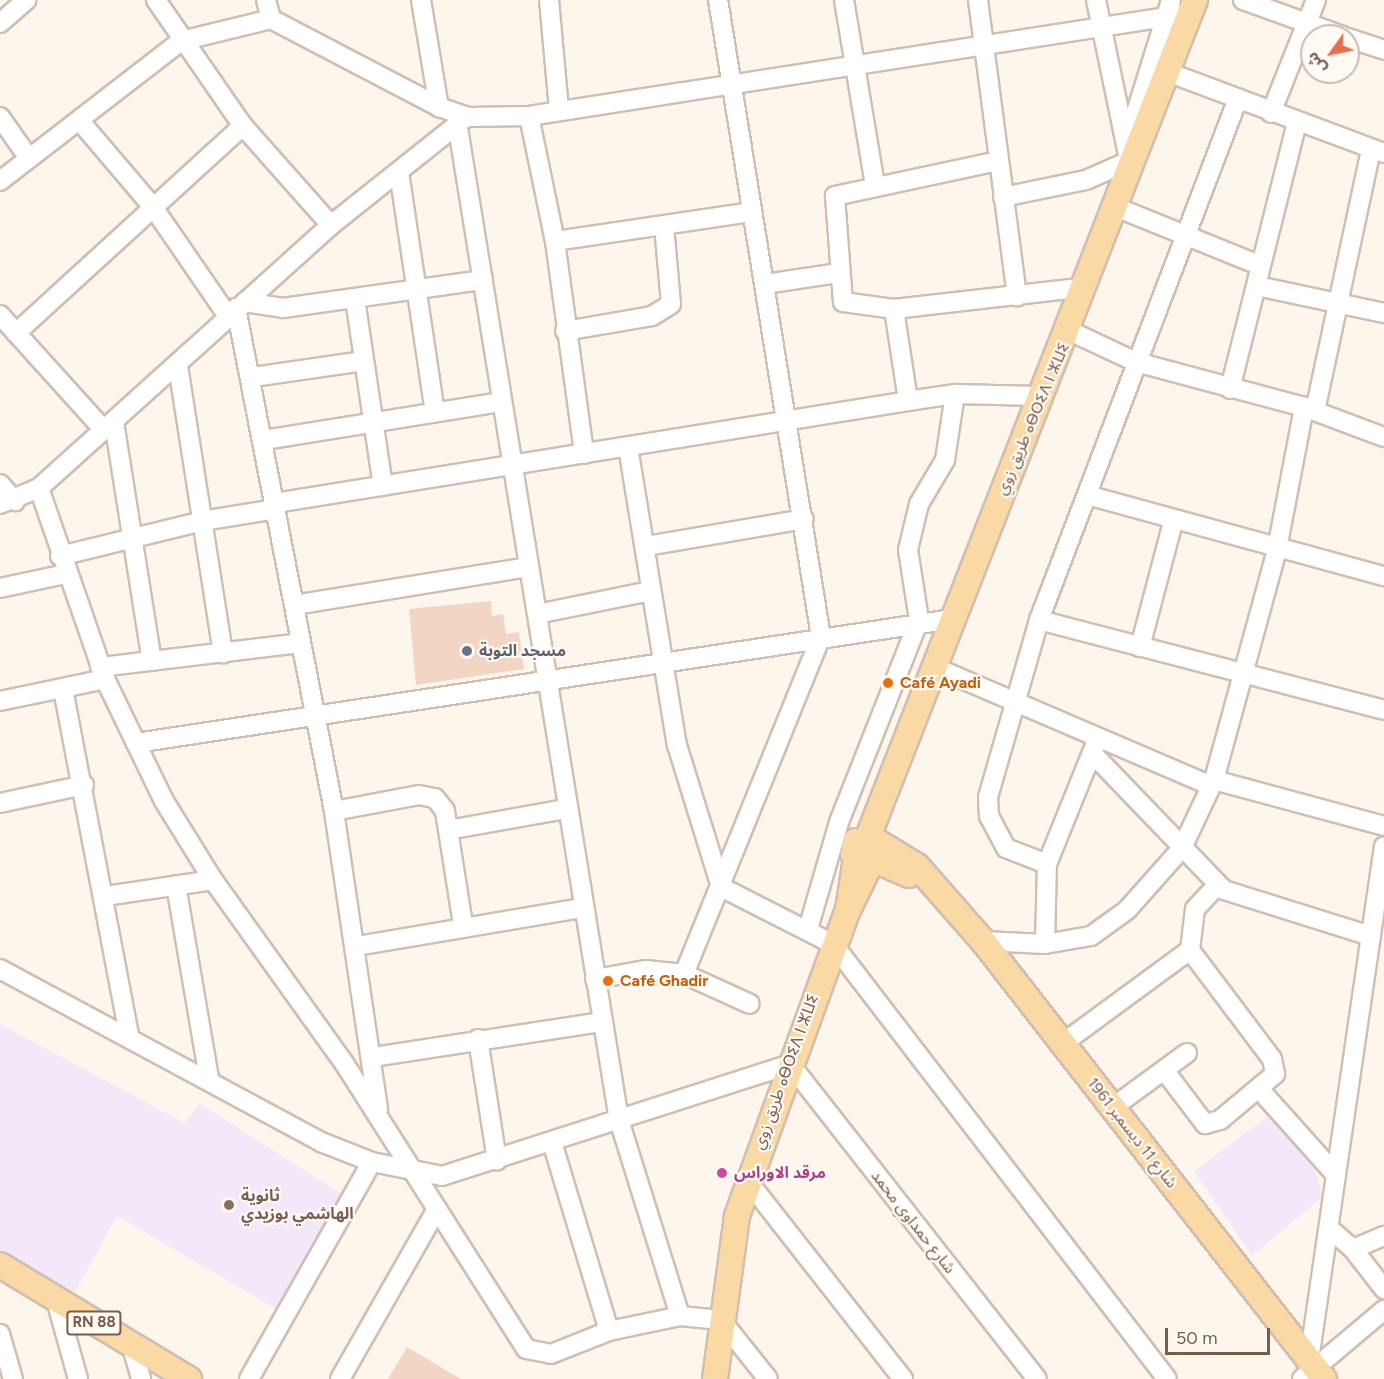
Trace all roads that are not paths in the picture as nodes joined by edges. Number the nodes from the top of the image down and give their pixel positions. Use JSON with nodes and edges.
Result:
{"nodes":[{"id":1,"x":26,"y":0,"type":"edge"},
{"id":2,"x":156,"y":0,"type":"edge"},
{"id":3,"x":267,"y":0,"type":"edge"},
{"id":4,"x":421,"y":0,"type":"edge"},
{"id":5,"x":549,"y":0,"type":"edge"},
{"id":6,"x":718,"y":0,"type":"edge"},
{"id":7,"x":844,"y":0,"type":"edge"},
{"id":8,"x":978,"y":0,"type":"edge"},
{"id":9,"x":1096,"y":0,"type":"edge"},
{"id":10,"x":1243,"y":0,"type":"edge"},
{"id":11,"x":1316,"y":0,"type":"edge"},
{"id":12,"x":1181,"y":8,"type":"edge"},
{"id":13,"x":271,"y":20,"type":"junction"},
{"id":14,"x":0,"y":23,"type":"edge"},
{"id":15,"x":1307,"y":23,"type":"junction"},
{"id":16,"x":1100,"y":24,"type":"junction"},
{"id":17,"x":181,"y":41,"type":"junction"},
{"id":18,"x":983,"y":42,"type":"junction"},
{"id":19,"x":1360,"y":42,"type":"edge"},
{"id":20,"x":1384,"y":51,"type":"edge"},
{"id":21,"x":854,"y":62,"type":"junction"},
{"id":22,"x":1170,"y":73,"type":"junction"},
{"id":23,"x":732,"y":83,"type":"junction"},
{"id":24,"x":1237,"y":101,"type":"junction"},
{"id":25,"x":439,"y":107,"type":"junction"},
{"id":26,"x":559,"y":109,"type":"junction"},
{"id":27,"x":1271,"y":113,"type":"junction"},
{"id":28,"x":529,"y":116,"type":"junction"},
{"id":29,"x":0,"y":117,"type":"edge"},
{"id":30,"x":463,"y":119,"type":"junction"},
{"id":31,"x":80,"y":120,"type":"junction"},
{"id":32,"x":1297,"y":123,"type":"junction"},
{"id":33,"x":243,"y":126,"type":"junction"},
{"id":34,"x":1128,"y":136,"type":"junction"},
{"id":35,"x":1378,"y":151,"type":"edge"},
{"id":36,"x":28,"y":157,"type":"junction"},
{"id":37,"x":998,"y":161,"type":"junction"},
{"id":38,"x":1130,"y":166,"type":"junction"},
{"id":39,"x":399,"y":172,"type":"junction"},
{"id":40,"x":0,"y":181,"type":"edge"},
{"id":41,"x":875,"y":185,"type":"junction"},
{"id":42,"x":1003,"y":197,"type":"junction"},
{"id":43,"x":153,"y":207,"type":"junction"},
{"id":44,"x":1118,"y":208,"type":"junction"},
{"id":45,"x":752,"y":212,"type":"junction"},
{"id":46,"x":332,"y":225,"type":"junction"},
{"id":47,"x":664,"y":225,"type":"junction"},
{"id":48,"x":1181,"y":237,"type":"junction"},
{"id":49,"x":555,"y":241,"type":"junction"},
{"id":50,"x":1259,"y":265,"type":"junction"},
{"id":51,"x":839,"y":273,"type":"junction"},
{"id":52,"x":483,"y":280,"type":"junction"},
{"id":53,"x":765,"y":284,"type":"junction"},
{"id":54,"x":1257,"y":286,"type":"junction"},
{"id":55,"x":1086,"y":287,"type":"junction"},
{"id":56,"x":416,"y":290,"type":"junction"},
{"id":57,"x":1017,"y":296,"type":"junction"},
{"id":58,"x":355,"y":299,"type":"junction"},
{"id":59,"x":1343,"y":300,"type":"junction"},
{"id":60,"x":237,"y":308,"type":"junction"},
{"id":61,"x":894,"y":309,"type":"junction"},
{"id":62,"x":1384,"y":313,"type":"edge"},
{"id":63,"x":0,"y":315,"type":"edge"},
{"id":64,"x":565,"y":331,"type":"junction"},
{"id":65,"x":1070,"y":331,"type":"junction"},
{"id":66,"x":16,"y":333,"type":"junction"},
{"id":67,"x":364,"y":361,"type":"junction"},
{"id":68,"x":1136,"y":362,"type":"junction"},
{"id":69,"x":178,"y":366,"type":"junction"},
{"id":70,"x":253,"y":377,"type":"junction"},
{"id":71,"x":1230,"y":389,"type":"junction"},
{"id":72,"x":956,"y":394,"type":"junction"},
{"id":73,"x":1038,"y":396,"type":"junction"},
{"id":74,"x":908,"y":401,"type":"junction"},
{"id":75,"x":500,"y":402,"type":"junction"},
{"id":76,"x":1309,"y":409,"type":"junction"},
{"id":77,"x":435,"y":412,"type":"junction"},
{"id":78,"x":789,"y":421,"type":"junction"},
{"id":79,"x":372,"y":423,"type":"junction"},
{"id":80,"x":109,"y":426,"type":"junction"},
{"id":81,"x":1384,"y":437,"type":"edge"},
{"id":82,"x":264,"y":440,"type":"junction"},
{"id":83,"x":628,"y":447,"type":"junction"},
{"id":84,"x":584,"y":454,"type":"junction"},
{"id":85,"x":513,"y":466,"type":"junction"},
{"id":86,"x":0,"y":484,"type":"edge"},
{"id":87,"x":383,"y":486,"type":"junction"},
{"id":88,"x":39,"y":488,"type":"junction"},
{"id":89,"x":1087,"y":495,"type":"junction"},
{"id":90,"x":8,"y":503,"type":"edge"},
{"id":91,"x":276,"y":506,"type":"junction"},
{"id":92,"x":804,"y":519,"type":"junction"},
{"id":93,"x":202,"y":521,"type":"junction"},
{"id":94,"x":1173,"y":522,"type":"junction"},
{"id":95,"x":133,"y":536,"type":"junction"},
{"id":96,"x":646,"y":546,"type":"junction"},
{"id":97,"x":1277,"y":549,"type":"junction"},
{"id":98,"x":60,"y":556,"type":"junction"},
{"id":99,"x":529,"y":567,"type":"junction"},
{"id":100,"x":66,"y":574,"type":"junction"},
{"id":101,"x":1384,"y":576,"type":"edge"},
{"id":102,"x":0,"y":588,"type":"edge"},
{"id":103,"x":650,"y":591,"type":"junction"},
{"id":104,"x":294,"y":605,"type":"junction"},
{"id":105,"x":537,"y":614,"type":"junction"},
{"id":106,"x":952,"y":619,"type":"junction"},
{"id":107,"x":919,"y":620,"type":"junction"},
{"id":108,"x":1039,"y":620,"type":"junction"},
{"id":109,"x":821,"y":637,"type":"junction"},
{"id":110,"x":300,"y":643,"type":"junction"},
{"id":111,"x":1140,"y":647,"type":"junction"},
{"id":112,"x":224,"y":653,"type":"junction"},
{"id":113,"x":661,"y":660,"type":"junction"},
{"id":114,"x":152,"y":661,"type":"junction"},
{"id":115,"x":934,"y":667,"type":"junction"},
{"id":116,"x":103,"y":673,"type":"junction"},
{"id":117,"x":1242,"y":675,"type":"junction"},
{"id":118,"x":545,"y":678,"type":"junction"},
{"id":119,"x":63,"y":689,"type":"junction"},
{"id":120,"x":1015,"y":700,"type":"junction"},
{"id":121,"x":0,"y":701,"type":"edge"},
{"id":122,"x":1384,"y":710,"type":"edge"},
{"id":123,"x":317,"y":715,"type":"junction"},
{"id":124,"x":136,"y":743,"type":"junction"},
{"id":125,"x":1095,"y":746,"type":"junction"},
{"id":126,"x":1213,"y":783,"type":"junction"},
{"id":127,"x":84,"y":786,"type":"junction"},
{"id":128,"x":0,"y":803,"type":"edge"},
{"id":129,"x":566,"y":809,"type":"junction"},
{"id":130,"x":334,"y":811,"type":"junction"},
{"id":131,"x":1384,"y":826,"type":"edge"},
{"id":132,"x":448,"y":830,"type":"junction"},
{"id":133,"x":1384,"y":846,"type":"edge"},
{"id":134,"x":1182,"y":848,"type":"junction"},
{"id":135,"x":869,"y":852,"type":"junction"},
{"id":136,"x":1047,"y":864,"type":"junction"},
{"id":137,"x":213,"y":880,"type":"junction"},
{"id":138,"x":176,"y":885,"type":"junction"},
{"id":139,"x":1217,"y":885,"type":"junction"},
{"id":140,"x":721,"y":887,"type":"junction"},
{"id":141,"x":105,"y":896,"type":"junction"},
{"id":142,"x":581,"y":908,"type":"junction"},
{"id":143,"x":463,"y":925,"type":"junction"},
{"id":144,"x":808,"y":928,"type":"junction"},
{"id":145,"x":1371,"y":936,"type":"junction"},
{"id":146,"x":983,"y":941,"type":"junction"},
{"id":147,"x":833,"y":944,"type":"junction"},
{"id":148,"x":1045,"y":944,"type":"junction"},
{"id":149,"x":357,"y":946,"type":"junction"},
{"id":150,"x":1190,"y":950,"type":"junction"},
{"id":151,"x":0,"y":969,"type":"edge"},
{"id":152,"x":684,"y":974,"type":"junction"},
{"id":153,"x":595,"y":979,"type":"junction"},
{"id":154,"x":750,"y":1004,"type":"dead end"},
{"id":155,"x":601,"y":1022,"type":"junction"},
{"id":156,"x":129,"y":1034,"type":"junction"},
{"id":157,"x":478,"y":1039,"type":"junction"},
{"id":158,"x":1062,"y":1044,"type":"junction"},
{"id":159,"x":1187,"y":1053,"type":"dead end"},
{"id":160,"x":372,"y":1057,"type":"junction"},
{"id":161,"x":790,"y":1064,"type":"junction"},
{"id":162,"x":1164,"y":1070,"type":"junction"},
{"id":163,"x":209,"y":1078,"type":"junction"},
{"id":164,"x":1260,"y":1090,"type":"junction"},
{"id":165,"x":1112,"y":1108,"type":"junction"},
{"id":166,"x":378,"y":1114,"type":"junction"},
{"id":167,"x":619,"y":1120,"type":"junction"},
{"id":168,"x":552,"y":1142,"type":"junction"},
{"id":169,"x":497,"y":1161,"type":"junction"},
{"id":170,"x":372,"y":1162,"type":"junction"},
{"id":171,"x":413,"y":1173,"type":"junction"},
{"id":172,"x":1336,"y":1175,"type":"junction"},
{"id":173,"x":747,"y":1180,"type":"junction"},
{"id":174,"x":437,"y":1209,"type":"junction"},
{"id":175,"x":1331,"y":1230,"type":"junction"},
{"id":176,"x":1384,"y":1236,"type":"edge"},
{"id":177,"x":1353,"y":1248,"type":"junction"},
{"id":178,"x":0,"y":1265,"type":"edge"},
{"id":179,"x":1384,"y":1289,"type":"edge"},
{"id":180,"x":56,"y":1300,"type":"junction"},
{"id":181,"x":1384,"y":1310,"type":"edge"},
{"id":182,"x":680,"y":1316,"type":"junction"},
{"id":183,"x":721,"y":1320,"type":"junction"},
{"id":184,"x":609,"y":1331,"type":"junction"},
{"id":185,"x":0,"y":1334,"type":"edge"},
{"id":186,"x":132,"y":1347,"type":"junction"},
{"id":187,"x":1313,"y":1372,"type":"edge"},
{"id":188,"x":13,"y":1379,"type":"edge"},
{"id":189,"x":78,"y":1379,"type":"edge"},
{"id":190,"x":141,"y":1379,"type":"edge"},
{"id":191,"x":189,"y":1379,"type":"edge"},
{"id":192,"x":249,"y":1379,"type":"edge"},
{"id":193,"x":340,"y":1379,"type":"edge"},
{"id":194,"x":715,"y":1379,"type":"edge"},
{"id":195,"x":768,"y":1379,"type":"edge"},
{"id":196,"x":903,"y":1379,"type":"edge"},
{"id":197,"x":1037,"y":1379,"type":"edge"},
{"id":198,"x":1167,"y":1379,"type":"edge"}],
"edges":[{"from":1,"to":14,"type":"street"},
{"from":2,"to":17,"type":"street"},
{"from":3,"to":13,"type":"street"},
{"from":4,"to":25,"type":"street"},
{"from":5,"to":26,"type":"street"},
{"from":6,"to":23,"type":"street"},
{"from":7,"to":21,"type":"street"},
{"from":8,"to":18,"type":"street"},
{"from":9,"to":16,"type":"street"},
{"from":10,"to":15,"type":"street"},
{"from":11,"to":15,"type":"street"},
{"from":12,"to":16,"type":"street"},
{"from":12,"to":22,"type":"main road","name":"طريق زوي ⴰⴱⵔⵉⴷ ⵏ ⵣⵡⵉ"},
{"from":12,"to":34,"type":"street"},
{"from":13,"to":17,"type":"street"},
{"from":13,"to":25,"type":"street"},
{"from":15,"to":27,"type":"street"},
{"from":16,"to":18,"type":"street"},
{"from":16,"to":34,"type":"street"},
{"from":17,"to":31,"type":"street"},
{"from":17,"to":33,"type":"street"},
{"from":18,"to":21,"type":"street"},
{"from":18,"to":37,"type":"street"},
{"from":19,"to":20,"type":"street"},
{"from":21,"to":23,"type":"street"},
{"from":21,"to":41,"type":"street"},
{"from":22,"to":24,"type":"street"},
{"from":22,"to":38,"type":"main road","name":"طريق زوي ⴰⴱⵔⵉⴷ ⵏ ⵣⵡⵉ"},
{"from":23,"to":26,"type":"street"},
{"from":23,"to":45,"type":"street"},
{"from":24,"to":27,"type":"street"},
{"from":24,"to":48,"type":"street"},
{"from":25,"to":30,"type":"street"},
{"from":26,"to":28,"type":"street"},
{"from":27,"to":32,"type":"street"},
{"from":28,"to":30,"type":"street"},
{"from":28,"to":49,"type":"street"},
{"from":29,"to":36,"type":"street"},
{"from":30,"to":39,"type":"street"},
{"from":30,"to":52,"type":"street"},
{"from":31,"to":36,"type":"street"},
{"from":31,"to":43,"type":"street"},
{"from":32,"to":35,"type":"street"},
{"from":32,"to":50,"type":"street"},
{"from":33,"to":43,"type":"street"},
{"from":33,"to":46,"type":"street"},
{"from":34,"to":38,"type":"street"},
{"from":35,"to":59,"type":"street"},
{"from":36,"to":40,"type":"street"},
{"from":37,"to":41,"type":"street"},
{"from":37,"to":42,"type":"street"},
{"from":38,"to":42,"type":"street"},
{"from":38,"to":44,"type":"main road","name":"طريق زوي ⴰⴱⵔⵉⴷ ⵏ ⵣⵡⵉ"},
{"from":39,"to":46,"type":"street"},
{"from":39,"to":56,"type":"street"},
{"from":41,"to":51,"type":"street"},
{"from":42,"to":57,"type":"street"},
{"from":43,"to":60,"type":"street"},
{"from":43,"to":66,"type":"street"},
{"from":44,"to":48,"type":"street"},
{"from":44,"to":55,"type":"main road","name":"طريق زوي ⴰⴱⵔⵉⴷ ⵏ ⵣⵡⵉ"},
{"from":45,"to":47,"type":"street"},
{"from":45,"to":53,"type":"street"},
{"from":46,"to":60,"type":"street"},
{"from":47,"to":49,"type":"street"},
{"from":47,"to":64,"type":"street"},
{"from":48,"to":50,"type":"street"},
{"from":48,"to":68,"type":"street"},
{"from":49,"to":64,"type":"street"},
{"from":50,"to":54,"type":"street"},
{"from":51,"to":53,"type":"street"},
{"from":51,"to":61,"type":"street"},
{"from":52,"to":56,"type":"street"},
{"from":52,"to":75,"type":"street"},
{"from":53,"to":78,"type":"street"},
{"from":54,"to":59,"type":"street"},
{"from":54,"to":71,"type":"street"},
{"from":55,"to":57,"type":"street"},
{"from":55,"to":65,"type":"main road","name":"طريق زوي ⴰⴱⵔⵉⴷ ⵏ ⵣⵡⵉ"},
{"from":56,"to":58,"type":"street"},
{"from":56,"to":77,"type":"street"},
{"from":57,"to":61,"type":"street"},
{"from":58,"to":60,"type":"street"},
{"from":58,"to":67,"type":"street"},
{"from":59,"to":62,"type":"street"},
{"from":59,"to":76,"type":"street"},
{"from":60,"to":69,"type":"street"},
{"from":60,"to":70,"type":"street"},
{"from":61,"to":74,"type":"street"},
{"from":63,"to":66,"type":"street"},
{"from":64,"to":84,"type":"street"},
{"from":65,"to":68,"type":"street"},
{"from":65,"to":73,"type":"main road","name":"طريق زوي ⴰⴱⵔⵉⴷ ⵏ ⵣⵡⵉ"},
{"from":66,"to":80,"type":"street"},
{"from":67,"to":70,"type":"street"},
{"from":67,"to":79,"type":"street"},
{"from":68,"to":71,"type":"street"},
{"from":68,"to":89,"type":"street"},
{"from":69,"to":80,"type":"street"},
{"from":69,"to":93,"type":"street"},
{"from":70,"to":82,"type":"street"},
{"from":71,"to":76,"type":"street"},
{"from":72,"to":73,"type":"street"},
{"from":72,"to":74,"type":"street"},
{"from":72,"to":107,"type":"street"},
{"from":73,"to":106,"type":"main road","name":"طريق زوي ⴰⴱⵔⵉⴷ ⵏ ⵣⵡⵉ"},
{"from":74,"to":78,"type":"street"},
{"from":75,"to":77,"type":"street"},
{"from":75,"to":85,"type":"street"},
{"from":76,"to":81,"type":"street"},
{"from":76,"to":97,"type":"street"},
{"from":77,"to":79,"type":"street"},
{"from":78,"to":83,"type":"street"},
{"from":78,"to":92,"type":"street"},
{"from":79,"to":82,"type":"street"},
{"from":79,"to":87,"type":"street"},
{"from":80,"to":88,"type":"street"},
{"from":80,"to":95,"type":"street"},
{"from":82,"to":91,"type":"street"},
{"from":83,"to":84,"type":"street"},
{"from":83,"to":96,"type":"street"},
{"from":84,"to":85,"type":"street"},
{"from":85,"to":87,"type":"street"},
{"from":85,"to":99,"type":"street"},
{"from":86,"to":90,"type":"street"},
{"from":87,"to":91,"type":"street"},
{"from":88,"to":90,"type":"street"},
{"from":88,"to":98,"type":"street"},
{"from":89,"to":94,"type":"street"},
{"from":89,"to":108,"type":"street"},
{"from":91,"to":93,"type":"street"},
{"from":91,"to":104,"type":"street"},
{"from":92,"to":96,"type":"street"},
{"from":92,"to":109,"type":"street"},
{"from":93,"to":95,"type":"street"},
{"from":93,"to":112,"type":"street"},
{"from":94,"to":97,"type":"street"},
{"from":94,"to":111,"type":"street"},
{"from":95,"to":98,"type":"street"},
{"from":95,"to":114,"type":"street"},
{"from":96,"to":103,"type":"street"},
{"from":97,"to":101,"type":"street"},
{"from":97,"to":117,"type":"street"},
{"from":98,"to":100,"type":"street"},
{"from":99,"to":104,"type":"street"},
{"from":99,"to":105,"type":"street"},
{"from":100,"to":102,"type":"street"},
{"from":100,"to":116,"type":"street"},
{"from":103,"to":105,"type":"street"},
{"from":103,"to":113,"type":"street"},
{"from":104,"to":110,"type":"street"},
{"from":105,"to":118,"type":"street"},
{"from":106,"to":107,"type":"street"},
{"from":106,"to":115,"type":"main road","name":"طريق زوي ⴰⴱⵔⵉⴷ ⵏ ⵣⵡⵉ"},
{"from":107,"to":109,"type":"street"},
{"from":107,"to":144,"type":"street"},
{"from":108,"to":111,"type":"street"},
{"from":108,"to":120,"type":"street"},
{"from":109,"to":113,"type":"street"},
{"from":109,"to":140,"type":"street"},
{"from":110,"to":112,"type":"street"},
{"from":110,"to":123,"type":"street"},
{"from":111,"to":117,"type":"street"},
{"from":112,"to":114,"type":"street"},
{"from":113,"to":118,"type":"street"},
{"from":113,"to":140,"type":"street"},
{"from":114,"to":116,"type":"street"},
{"from":115,"to":120,"type":"street"},
{"from":115,"to":135,"type":"main road","name":"طريق زوي ⴰⴱⵔⵉⴷ ⵏ ⵣⵡⵉ"},
{"from":116,"to":119,"type":"street"},
{"from":116,"to":124,"type":"street"},
{"from":117,"to":122,"type":"street"},
{"from":117,"to":126,"type":"street"},
{"from":118,"to":123,"type":"street"},
{"from":118,"to":129,"type":"street"},
{"from":119,"to":121,"type":"street"},
{"from":119,"to":127,"type":"street"},
{"from":120,"to":125,"type":"street"},
{"from":120,"to":136,"type":"street"},
{"from":123,"to":124,"type":"street"},
{"from":123,"to":130,"type":"street"},
{"from":124,"to":137,"type":"street"},
{"from":125,"to":126,"type":"street"},
{"from":125,"to":134,"type":"street"},
{"from":125,"to":136,"type":"street"},
{"from":126,"to":131,"type":"street"},
{"from":126,"to":134,"type":"street"},
{"from":127,"to":128,"type":"street"},
{"from":127,"to":141,"type":"street"},
{"from":129,"to":132,"type":"street"},
{"from":129,"to":142,"type":"street"},
{"from":130,"to":132,"type":"street"},
{"from":130,"to":149,"type":"street"},
{"from":132,"to":143,"type":"street"},
{"from":133,"to":145,"type":"street"},
{"from":134,"to":139,"type":"street"},
{"from":134,"to":148,"type":"street"},
{"from":135,"to":146,"type":"main road","name":"شارع 11 ديسمبر 1961"},
{"from":135,"to":147,"type":"main road","name":"طريق زوي ⴰⴱⵔⵉⴷ ⵏ ⵣⵡⵉ"},
{"from":136,"to":148,"type":"street"},
{"from":137,"to":138,"type":"street"},
{"from":137,"to":166,"type":"street"},
{"from":138,"to":141,"type":"street"},
{"from":138,"to":163,"type":"street"},
{"from":139,"to":145,"type":"street"},
{"from":139,"to":150,"type":"street"},
{"from":140,"to":144,"type":"street"},
{"from":140,"to":152,"type":"street"},
{"from":141,"to":156,"type":"street"},
{"from":142,"to":143,"type":"street"},
{"from":142,"to":153,"type":"street"},
{"from":143,"to":149,"type":"street"},
{"from":144,"to":147,"type":"street"},
{"from":145,"to":172,"type":"street"},
{"from":146,"to":148,"type":"street"},
{"from":146,"to":158,"type":"main road","name":"شارع 11 ديسمبر 1961"},
{"from":147,"to":161,"type":"main road","name":"طريق زوي ⴰⴱⵔⵉⴷ ⵏ ⵣⵡⵉ"},
{"from":147,"to":198,"type":"street"},
{"from":149,"to":160,"type":"street"},
{"from":150,"to":158,"type":"street"},
{"from":150,"to":164,"type":"street"},
{"from":151,"to":156,"type":"street"},
{"from":152,"to":153,"type":"street"},
{"from":152,"to":154,"type":"street"},
{"from":153,"to":155,"type":"street"},
{"from":155,"to":157,"type":"street"},
{"from":155,"to":167,"type":"street"},
{"from":156,"to":163,"type":"street"},
{"from":157,"to":160,"type":"street"},
{"from":157,"to":169,"type":"street"},
{"from":158,"to":165,"type":"main road","name":"شارع 11 ديسمبر 1961"},
{"from":159,"to":162,"type":"street"},
{"from":160,"to":166,"type":"street"},
{"from":161,"to":167,"type":"street"},
{"from":161,"to":173,"type":"main road","name":"طريق زوي ⴰⴱⵔⵉⴷ ⵏ ⵣⵡⵉ"},
{"from":161,"to":197,"type":"street","name":"شارع حمداوي محمد"},
{"from":162,"to":164,"type":"street"},
{"from":162,"to":165,"type":"street"},
{"from":163,"to":170,"type":"street"},
{"from":164,"to":172,"type":"street"},
{"from":165,"to":187,"type":"main road","name":"شارع 11 ديسمبر 1961"},
{"from":166,"to":171,"type":"street"},
{"from":167,"to":168,"type":"street"},
{"from":167,"to":182,"type":"street"},
{"from":168,"to":169,"type":"street"},
{"from":168,"to":184,"type":"street"},
{"from":169,"to":171,"type":"street"},
{"from":170,"to":171,"type":"street"},
{"from":170,"to":192,"type":"street"},
{"from":171,"to":174,"type":"street"},
{"from":172,"to":175,"type":"street"},
{"from":173,"to":183,"type":"main road","name":"طريق زوي ⴰⴱⵔⵉⴷ ⵏ ⵣⵡⵉ"},
{"from":173,"to":196,"type":"street"},
{"from":174,"to":184,"type":"street"},
{"from":174,"to":193,"type":"street"},
{"from":175,"to":177,"type":"street"},
{"from":175,"to":187,"type":"street"},
{"from":176,"to":177,"type":"street"},
{"from":177,"to":179,"type":"street"},
{"from":178,"to":180,"type":"main road","number":"RN 88"},
{"from":180,"to":186,"type":"main road","number":"RN 88"},
{"from":180,"to":189,"type":"street"},
{"from":181,"to":187,"type":"street"},
{"from":182,"to":183,"type":"street"},
{"from":182,"to":184,"type":"street"},
{"from":183,"to":194,"type":"main road","name":"طريق زوي ⴰⴱⵔⵉⴷ ⵏ ⵣⵡⵉ"},
{"from":183,"to":195,"type":"street"},
{"from":185,"to":188,"type":"street"},
{"from":186,"to":190,"type":"street"},
{"from":186,"to":191,"type":"main road","number":"RN 88"}]}
